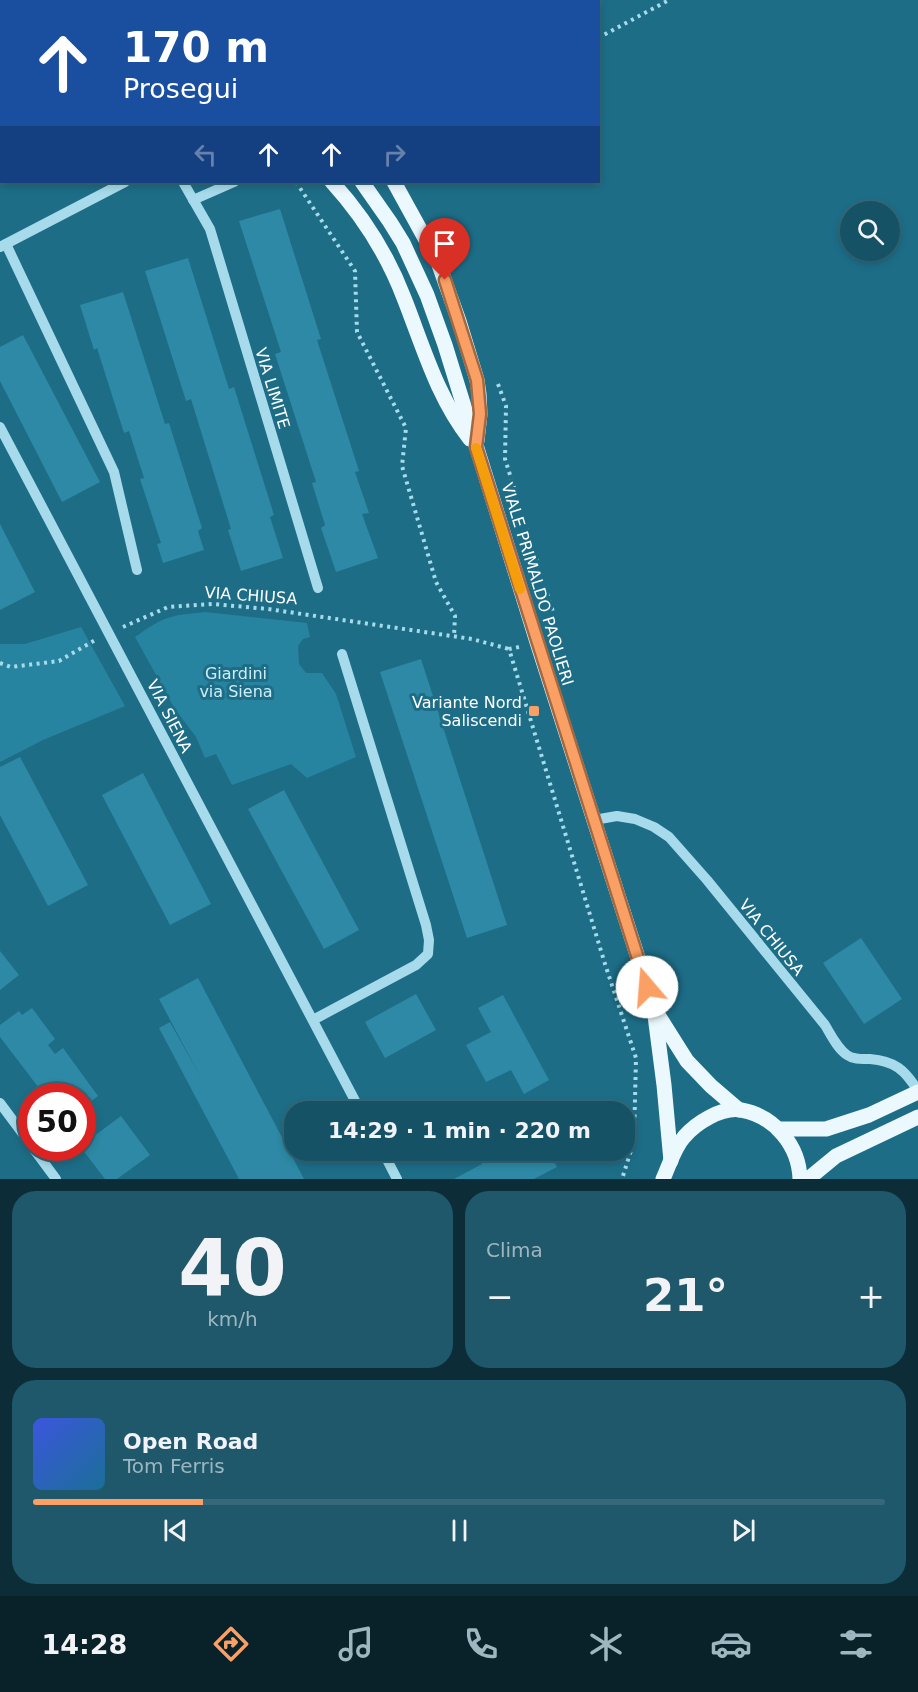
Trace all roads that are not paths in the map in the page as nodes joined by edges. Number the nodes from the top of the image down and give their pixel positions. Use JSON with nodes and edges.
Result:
{"nodes":[{"id":1,"x":123,"y":183,"type":"edge"},
{"id":2,"x":184,"y":183,"type":"edge"},
{"id":3,"x":232,"y":183,"type":"edge"},
{"id":4,"x":333,"y":183,"type":"edge"},
{"id":5,"x":363,"y":183,"type":"edge"},
{"id":6,"x":395,"y":183,"type":"edge"},
{"id":7,"x":193,"y":200,"type":"junction"},
{"id":8,"x":3,"y":245,"type":"edge"},
{"id":9,"x":0,"y":427,"type":"edge"},
{"id":10,"x":476,"y":447,"type":"junction"},
{"id":11,"x":137,"y":570,"type":"dead end"},
{"id":12,"x":318,"y":588,"type":"dead end"},
{"id":13,"x":342,"y":654,"type":"dead end"},
{"id":14,"x":594,"y":820,"type":"junction"},
{"id":15,"x":654,"y":1008,"type":"junction"},
{"id":16,"x":313,"y":1020,"type":"junction"},
{"id":17,"x":918,"y":1092,"type":"edge"},
{"id":18,"x":355,"y":1101,"type":"edge"},
{"id":19,"x":0,"y":1103,"type":"edge"},
{"id":20,"x":739,"y":1110,"type":"junction"},
{"id":21,"x":918,"y":1116,"type":"edge"},
{"id":22,"x":18,"y":1128,"type":"edge"},
{"id":23,"x":778,"y":1129,"type":"junction"},
{"id":24,"x":42,"y":1161,"type":"edge"},
{"id":25,"x":387,"y":1161,"type":"edge"},
{"id":26,"x":671,"y":1161,"type":"junction"},
{"id":27,"x":56,"y":1179,"type":"edge"},
{"id":28,"x":396,"y":1179,"type":"edge"},
{"id":29,"x":663,"y":1179,"type":"edge"},
{"id":30,"x":800,"y":1179,"type":"edge"},
{"id":31,"x":808,"y":1179,"type":"edge"}],
"edges":[{"from":1,"to":8,"type":"street"},
{"from":2,"to":7,"type":"street","name":"VIA LIMITE"},
{"from":3,"to":7,"type":"street"},
{"from":4,"to":10,"type":"main road"},
{"from":5,"to":10,"type":"main road","name":"VIALE PRIMALDO PAOLIERI"},
{"from":6,"to":10,"type":"main road"},
{"from":7,"to":12,"type":"street","name":"VIA LIMITE"},
{"from":8,"to":11,"type":"street"},
{"from":9,"to":16,"type":"street","name":"VIA SIENA"},
{"from":10,"to":14,"type":"main road","name":"VIALE PRIMALDO PAOLIERI"},
{"from":13,"to":16,"type":"street"},
{"from":14,"to":15,"type":"main road","name":"VIALE PRIMALDO PAOLIERI"},
{"from":14,"to":17,"type":"street","name":"VIA CHIUSA"},
{"from":15,"to":20,"type":"main road","name":"VIALE PRIMALDO PAOLIERI"},
{"from":15,"to":26,"type":"main road","name":"VIALE PRIMALDO PAOLIERI"},
{"from":16,"to":18,"type":"street","name":"VIA SIENA"},
{"from":17,"to":23,"type":"main road"},
{"from":19,"to":22,"type":"street"},
{"from":20,"to":23,"type":"main road","name":"VIALE PRIMALDO PAOLIERI"},
{"from":20,"to":26,"type":"main road","name":"VIALE PRIMALDO PAOLIERI"},
{"from":21,"to":31,"type":"main road"},
{"from":23,"to":30,"type":"main road","name":"VIALE PRIMALDO PAOLIERI"},
{"from":24,"to":27,"type":"street"},
{"from":25,"to":28,"type":"street"},
{"from":26,"to":29,"type":"main road","name":"VIALE PRIMALDO PAOLIERI"}]}
